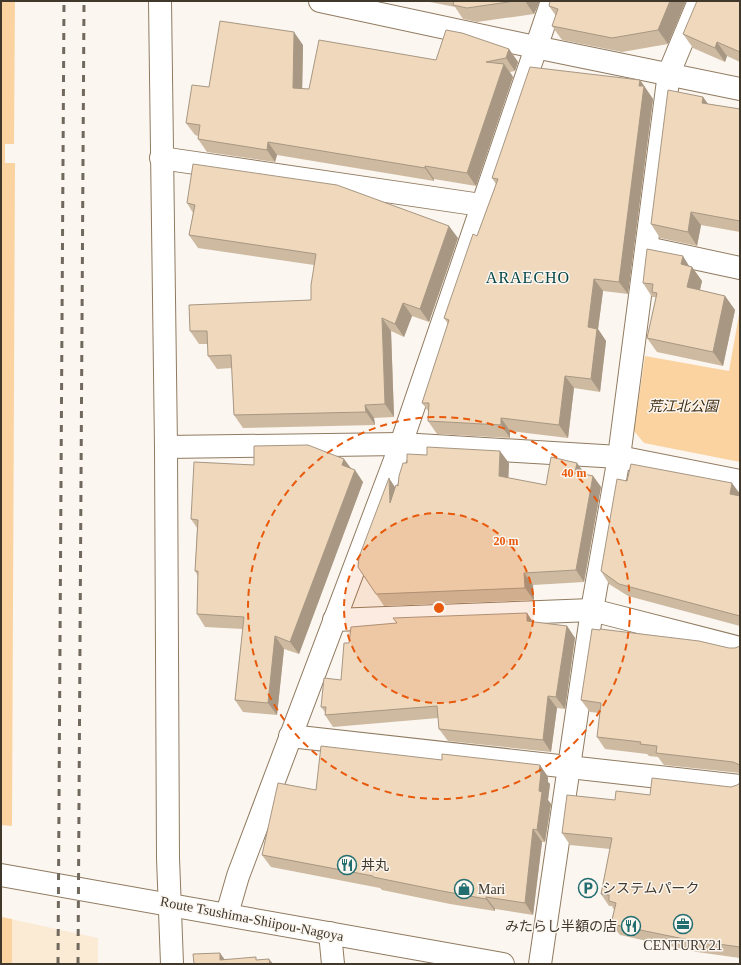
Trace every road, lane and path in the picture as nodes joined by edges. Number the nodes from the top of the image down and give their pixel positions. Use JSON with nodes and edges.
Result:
{"nodes":[{"id":1,"x":160,"y":1,"type":"edge"},
{"id":2,"x":320,"y":1,"type":"edge"},
{"id":3,"x":552,"y":1,"type":"edge"},
{"id":4,"x":699,"y":1,"type":"edge"},
{"id":5,"x":535,"y":47,"type":"junction"},
{"id":6,"x":670,"y":73,"type":"junction"},
{"id":7,"x":740,"y":89,"type":"edge"},
{"id":8,"x":162,"y":158,"type":"junction"},
{"id":9,"x":481,"y":205,"type":"junction"},
{"id":10,"x":647,"y":248,"type":"junction"},
{"id":11,"x":740,"y":268,"type":"edge"},
{"id":12,"x":400,"y":444,"type":"junction"},
{"id":13,"x":166,"y":448,"type":"junction"},
{"id":14,"x":619,"y":457,"type":"junction"},
{"id":15,"x":740,"y":481,"type":"edge"},
{"id":16,"x":592,"y":610,"type":"junction"},
{"id":17,"x":334,"y":620,"type":"junction"},
{"id":18,"x":740,"y":648,"type":"edge"},
{"id":19,"x":290,"y":736,"type":"junction"},
{"id":20,"x":569,"y":767,"type":"junction"},
{"id":21,"x":740,"y":786,"type":"edge"},
{"id":22,"x":1,"y":874,"type":"edge"},
{"id":23,"x":169,"y":903,"type":"junction"},
{"id":24,"x":227,"y":914,"type":"junction"},
{"id":25,"x":330,"y":933,"type":"junction"},
{"id":26,"x":476,"y":962,"type":"edge"},
{"id":27,"x":172,"y":964,"type":"edge"},
{"id":28,"x":333,"y":964,"type":"edge"},
{"id":29,"x":503,"y":964,"type":"edge"},
{"id":30,"x":540,"y":964,"type":"edge"}],
"edges":[{"from":1,"to":8,"type":"street"},
{"from":2,"to":5,"type":"street"},
{"from":3,"to":5,"type":"street"},
{"from":4,"to":6,"type":"street"},
{"from":5,"to":6,"type":"street"},
{"from":5,"to":9,"type":"street"},
{"from":6,"to":7,"type":"street"},
{"from":6,"to":10,"type":"street"},
{"from":8,"to":9,"type":"street"},
{"from":8,"to":13,"type":"street"},
{"from":9,"to":12,"type":"street"},
{"from":10,"to":11,"type":"street"},
{"from":10,"to":14,"type":"street"},
{"from":12,"to":13,"type":"street"},
{"from":12,"to":14,"type":"street"},
{"from":12,"to":17,"type":"street"},
{"from":13,"to":23,"type":"street"},
{"from":14,"to":15,"type":"street"},
{"from":14,"to":16,"type":"street"},
{"from":16,"to":17,"type":"street"},
{"from":16,"to":18,"type":"street"},
{"from":16,"to":20,"type":"street"},
{"from":17,"to":19,"type":"street"},
{"from":19,"to":20,"type":"street"},
{"from":19,"to":24,"type":"street"},
{"from":20,"to":21,"type":"street"},
{"from":20,"to":30,"type":"street"},
{"from":22,"to":23,"type":"street","name":"Route Tsushima-Shiipou-Nagoya"},
{"from":23,"to":24,"type":"street","name":"Route Tsushima-Shiipou-Nagoya"},
{"from":23,"to":27,"type":"street"},
{"from":24,"to":25,"type":"street","name":"Route Tsushima-Shiipou-Nagoya"},
{"from":25,"to":26,"type":"street","name":"Route Tsushima-Shiipou-Nagoya"},
{"from":25,"to":28,"type":"street"},
{"from":26,"to":29,"type":"street","name":"Route Tsushima-Shiipou-Nagoya"}]}
